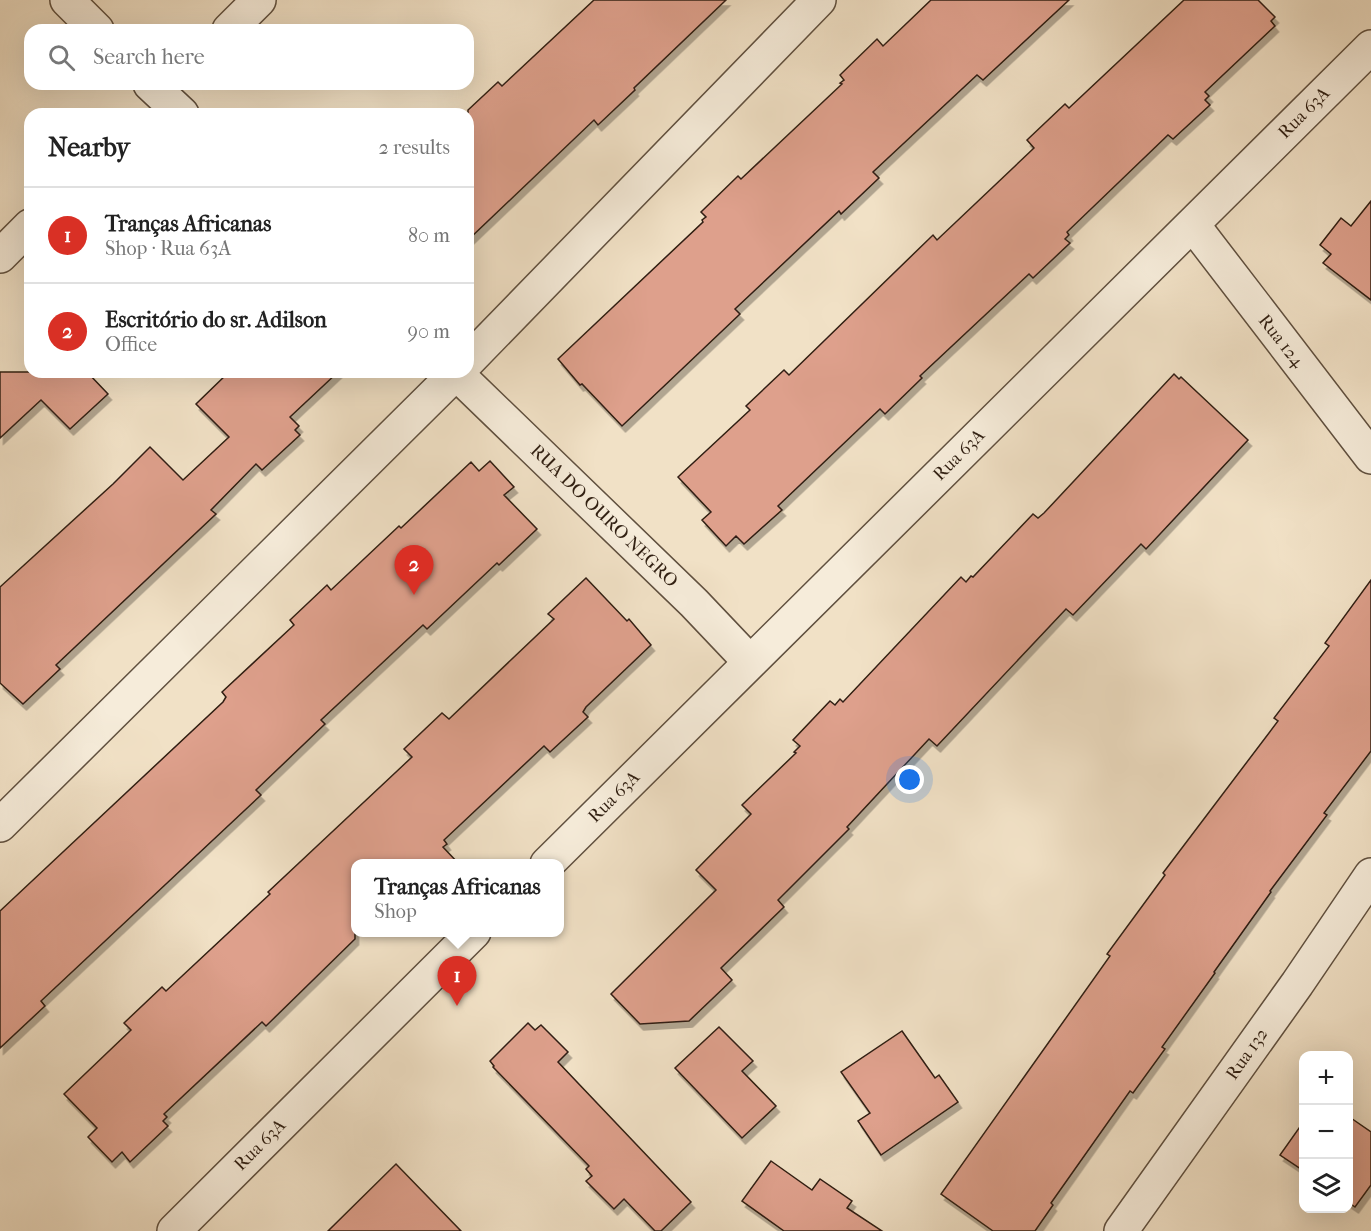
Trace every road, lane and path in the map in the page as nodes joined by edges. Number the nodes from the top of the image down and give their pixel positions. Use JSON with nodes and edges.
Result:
{"nodes":[{"id":1,"x":67,"y":0,"type":"edge"},
{"id":2,"x":259,"y":0,"type":"edge"},
{"id":3,"x":819,"y":0,"type":"edge"},
{"id":4,"x":91,"y":24,"type":"edge"},
{"id":5,"x":235,"y":24,"type":"edge"},
{"id":6,"x":1371,"y":46,"type":"edge"},
{"id":7,"x":1193,"y":225,"type":"junction"},
{"id":8,"x":24,"y":232,"type":"edge"},
{"id":9,"x":0,"y":256,"type":"edge"},
{"id":10,"x":474,"y":355,"type":"edge"},
{"id":11,"x":450,"y":378,"type":"edge"},
{"id":12,"x":462,"y":378,"type":"edge"},
{"id":13,"x":1371,"y":457,"type":"edge"},
{"id":14,"x":750,"y":662,"type":"junction"},
{"id":15,"x":0,"y":825,"type":"edge"},
{"id":16,"x":552,"y":859,"type":"edge"},
{"id":17,"x":1371,"y":875,"type":"edge"},
{"id":18,"x":470,"y":937,"type":"edge"},
{"id":19,"x":174,"y":1231,"type":"edge"},
{"id":20,"x":1121,"y":1231,"type":"edge"}],
"edges":[{"from":1,"to":4,"type":"street"},
{"from":2,"to":5,"type":"street"},
{"from":3,"to":10,"type":"street"},
{"from":6,"to":7,"type":"street","name":"Rua 63A"},
{"from":7,"to":13,"type":"street","name":"Rua 124"},
{"from":7,"to":14,"type":"street","name":"Rua 63A"},
{"from":8,"to":9,"type":"street"},
{"from":11,"to":15,"type":"street"},
{"from":12,"to":14,"type":"street","name":"RUA DO OURO NEGRO"},
{"from":14,"to":16,"type":"street","name":"Rua 63A"},
{"from":17,"to":20,"type":"street","name":"Rua 132"},
{"from":18,"to":19,"type":"street","name":"Rua 63A"}]}
